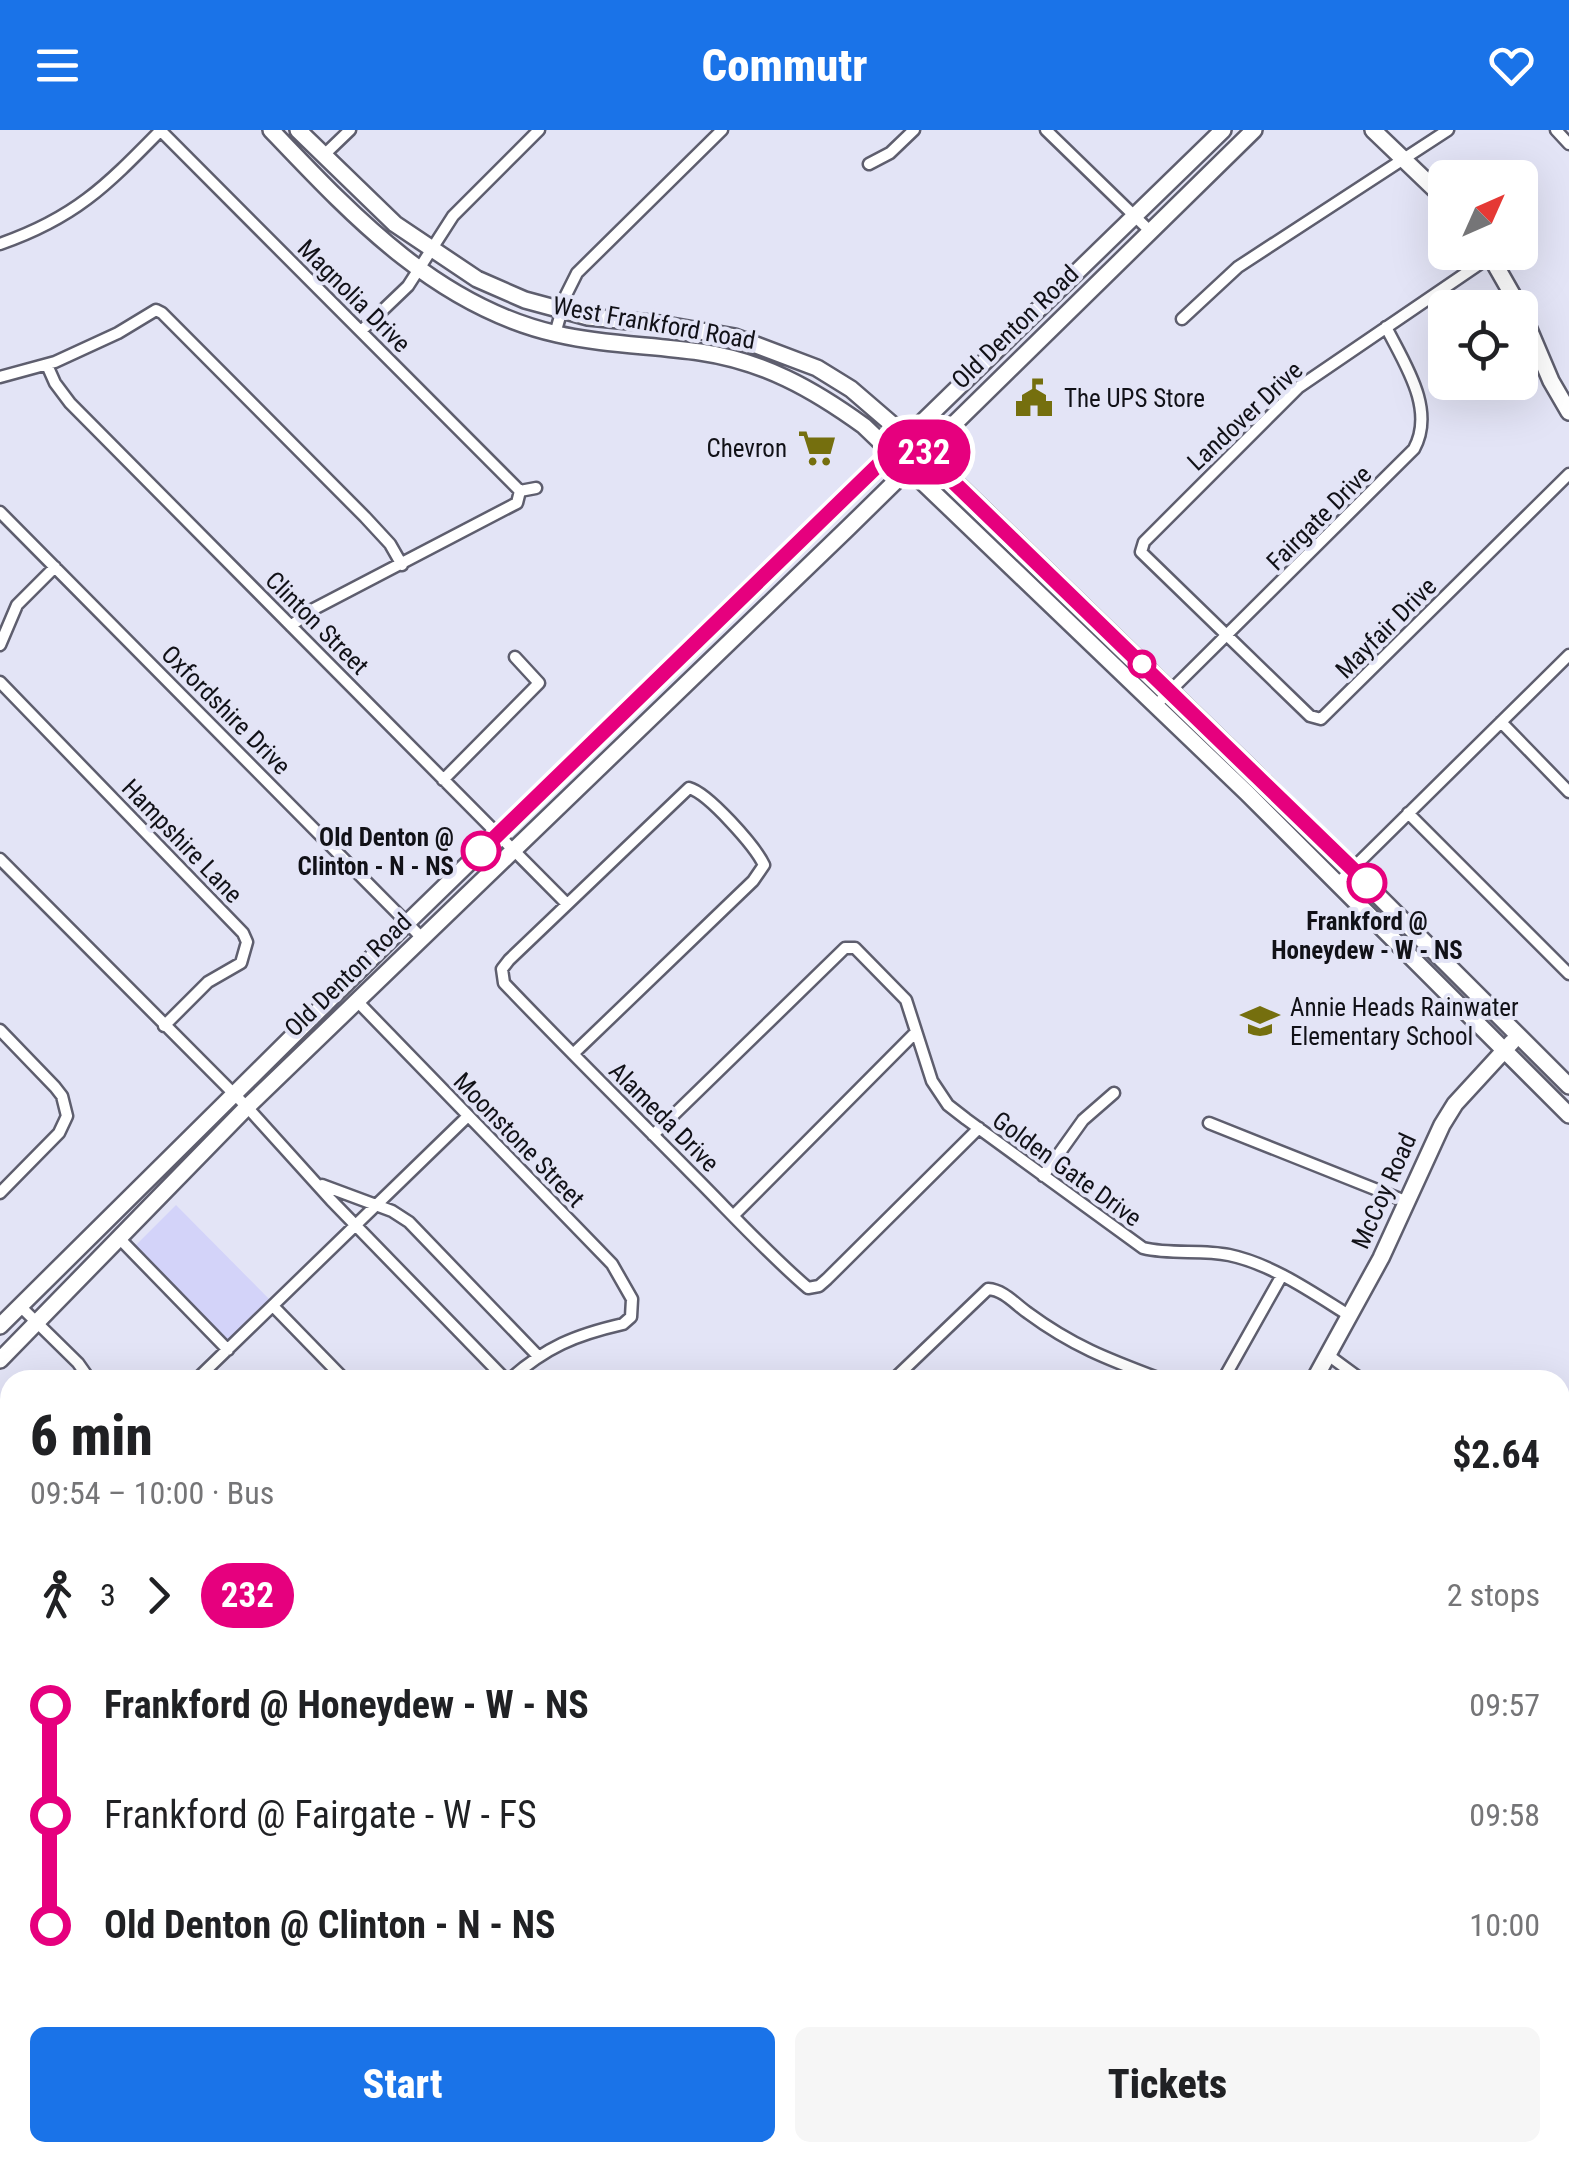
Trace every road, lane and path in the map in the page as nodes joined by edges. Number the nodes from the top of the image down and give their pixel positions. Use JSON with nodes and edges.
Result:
{"nodes":[{"id":1,"x":160,"y":130,"type":"edge"},
{"id":2,"x":271,"y":130,"type":"edge"},
{"id":3,"x":298,"y":130,"type":"edge"},
{"id":4,"x":350,"y":130,"type":"edge"},
{"id":5,"x":539,"y":130,"type":"edge"},
{"id":6,"x":722,"y":130,"type":"edge"},
{"id":7,"x":914,"y":130,"type":"edge"},
{"id":8,"x":1046,"y":130,"type":"edge"},
{"id":9,"x":1223,"y":130,"type":"edge"},
{"id":10,"x":1254,"y":130,"type":"edge"},
{"id":11,"x":1373,"y":130,"type":"edge"},
{"id":12,"x":1448,"y":130,"type":"edge"},
{"id":13,"x":1556,"y":130,"type":"edge"},
{"id":14,"x":1569,"y":144,"type":"edge"},
{"id":15,"x":324,"y":156,"type":"junction"},
{"id":16,"x":1403,"y":160,"type":"junction"},
{"id":17,"x":869,"y":164,"type":"dead end"},
{"id":18,"x":1428,"y":184,"type":"edge"},
{"id":19,"x":1134,"y":216,"type":"junction"},
{"id":20,"x":1150,"y":232,"type":"junction"},
{"id":21,"x":0,"y":244,"type":"edge"},
{"id":22,"x":432,"y":250,"type":"junction"},
{"id":23,"x":419,"y":270,"type":"junction"},
{"id":24,"x":1467,"y":270,"type":"edge"},
{"id":25,"x":157,"y":297,"type":"dead end"},
{"id":26,"x":1044,"y":303,"type":"junction"},
{"id":27,"x":156,"y":310,"type":"junction"},
{"id":28,"x":562,"y":311,"type":"junction"},
{"id":29,"x":1059,"y":319,"type":"junction"},
{"id":30,"x":1182,"y":319,"type":"dead end"},
{"id":31,"x":1386,"y":327,"type":"junction"},
{"id":32,"x":361,"y":331,"type":"junction"},
{"id":33,"x":556,"y":334,"type":"junction"},
{"id":34,"x":1538,"y":350,"type":"edge"},
{"id":35,"x":47,"y":364,"type":"junction"},
{"id":36,"x":0,"y":377,"type":"edge"},
{"id":37,"x":1569,"y":412,"type":"edge"},
{"id":38,"x":907,"y":437,"type":"junction"},
{"id":39,"x":923,"y":451,"type":"junction"},
{"id":40,"x":892,"y":452,"type":"junction"},
{"id":41,"x":908,"y":468,"type":"junction"},
{"id":42,"x":1569,"y":474,"type":"edge"},
{"id":43,"x":536,"y":488,"type":"dead end"},
{"id":44,"x":520,"y":491,"type":"junction"},
{"id":45,"x":0,"y":512,"type":"edge"},
{"id":46,"x":1025,"y":551,"type":"junction"},
{"id":47,"x":402,"y":564,"type":"junction"},
{"id":48,"x":1010,"y":564,"type":"junction"},
{"id":49,"x":56,"y":567,"type":"junction"},
{"id":50,"x":716,"y":622,"type":"junction"},
{"id":51,"x":291,"y":626,"type":"junction"},
{"id":52,"x":1226,"y":637,"type":"junction"},
{"id":53,"x":733,"y":639,"type":"junction"},
{"id":54,"x":0,"y":645,"type":"edge"},
{"id":55,"x":1569,"y":655,"type":"edge"},
{"id":56,"x":515,"y":657,"type":"dead end"},
{"id":57,"x":0,"y":682,"type":"edge"},
{"id":58,"x":1170,"y":691,"type":"junction"},
{"id":59,"x":1156,"y":705,"type":"junction"},
{"id":60,"x":1500,"y":722,"type":"junction"},
{"id":61,"x":442,"y":780,"type":"junction"},
{"id":62,"x":1569,"y":792,"type":"edge"},
{"id":63,"x":1408,"y":813,"type":"junction"},
{"id":64,"x":498,"y":835,"type":"junction"},
{"id":65,"x":513,"y":850,"type":"junction"},
{"id":66,"x":0,"y":859,"type":"edge"},
{"id":67,"x":1352,"y":868,"type":"junction"},
{"id":68,"x":1338,"y":883,"type":"junction"},
{"id":69,"x":567,"y":904,"type":"junction"},
{"id":70,"x":407,"y":923,"type":"junction"},
{"id":71,"x":422,"y":938,"type":"junction"},
{"id":72,"x":1569,"y":974,"type":"edge"},
{"id":73,"x":358,"y":1000,"type":"junction"},
{"id":74,"x":164,"y":1026,"type":"junction"},
{"id":75,"x":0,"y":1030,"type":"edge"},
{"id":76,"x":916,"y":1033,"type":"junction"},
{"id":77,"x":1518,"y":1036,"type":"junction"},
{"id":78,"x":1506,"y":1050,"type":"junction"},
{"id":79,"x":572,"y":1054,"type":"junction"},
{"id":80,"x":1569,"y":1086,"type":"edge"},
{"id":81,"x":233,"y":1093,"type":"junction"},
{"id":82,"x":1114,"y":1093,"type":"dead end"},
{"id":83,"x":248,"y":1107,"type":"junction"},
{"id":84,"x":1569,"y":1115,"type":"edge"},
{"id":85,"x":468,"y":1116,"type":"junction"},
{"id":86,"x":1209,"y":1123,"type":"dead end"},
{"id":87,"x":979,"y":1128,"type":"junction"},
{"id":88,"x":653,"y":1135,"type":"junction"},
{"id":89,"x":1043,"y":1176,"type":"junction"},
{"id":90,"x":316,"y":1183,"type":"junction"},
{"id":91,"x":0,"y":1193,"type":"edge"},
{"id":92,"x":1405,"y":1200,"type":"junction"},
{"id":93,"x":377,"y":1205,"type":"junction"},
{"id":94,"x":734,"y":1215,"type":"junction"},
{"id":95,"x":356,"y":1225,"type":"junction"},
{"id":96,"x":118,"y":1237,"type":"junction"},
{"id":97,"x":1281,"y":1276,"type":"junction"},
{"id":98,"x":20,"y":1306,"type":"junction"},
{"id":99,"x":273,"y":1306,"type":"junction"},
{"id":100,"x":1350,"y":1316,"type":"junction"},
{"id":101,"x":37,"y":1323,"type":"junction"},
{"id":102,"x":0,"y":1326,"type":"edge"},
{"id":103,"x":228,"y":1350,"type":"junction"},
{"id":104,"x":538,"y":1354,"type":"junction"},
{"id":105,"x":1328,"y":1355,"type":"junction"},
{"id":106,"x":0,"y":1360,"type":"edge"},
{"id":107,"x":81,"y":1370,"type":"edge"},
{"id":108,"x":207,"y":1370,"type":"edge"},
{"id":109,"x":335,"y":1370,"type":"edge"},
{"id":110,"x":497,"y":1370,"type":"edge"},
{"id":111,"x":519,"y":1370,"type":"edge"},
{"id":112,"x":910,"y":1370,"type":"edge"},
{"id":113,"x":1134,"y":1370,"type":"edge"},
{"id":114,"x":1229,"y":1370,"type":"edge"},
{"id":115,"x":1320,"y":1370,"type":"edge"},
{"id":116,"x":1348,"y":1370,"type":"edge"}],
"edges":[{"from":1,"to":21,"type":"street"},
{"from":1,"to":32,"type":"street","name":"Magnolia Drive"},
{"from":2,"to":23,"type":"main road","name":"West Frankford Road"},
{"from":3,"to":15,"type":"main road","name":"West Frankford Road"},
{"from":4,"to":15,"type":"street"},
{"from":5,"to":22,"type":"street"},
{"from":6,"to":28,"type":"street"},
{"from":7,"to":17,"type":"street"},
{"from":8,"to":19,"type":"street"},
{"from":9,"to":19,"type":"main road","name":"Old Denton Road"},
{"from":10,"to":20,"type":"main road","name":"Old Denton Road"},
{"from":11,"to":16,"type":"main road"},
{"from":12,"to":16,"type":"street"},
{"from":13,"to":14,"type":"street"},
{"from":15,"to":22,"type":"main road","name":"West Frankford Road"},
{"from":16,"to":18,"type":"main road"},
{"from":16,"to":30,"type":"street"},
{"from":19,"to":20,"type":"street"},
{"from":19,"to":26,"type":"main road","name":"Old Denton Road"},
{"from":20,"to":29,"type":"main road","name":"Old Denton Road"},
{"from":22,"to":23,"type":"street"},
{"from":22,"to":28,"type":"main road","name":"West Frankford Road"},
{"from":23,"to":32,"type":"street"},
{"from":23,"to":33,"type":"main road","name":"West Frankford Road"},
{"from":24,"to":31,"type":"street","name":"Landover Drive"},
{"from":25,"to":27,"type":"street"},
{"from":26,"to":29,"type":"main road"},
{"from":26,"to":38,"type":"main road","name":"Old Denton Road"},
{"from":27,"to":35,"type":"street"},
{"from":27,"to":47,"type":"street"},
{"from":28,"to":33,"type":"street"},
{"from":28,"to":38,"type":"main road","name":"West Frankford Road"},
{"from":29,"to":39,"type":"main road","name":"Old Denton Road"},
{"from":31,"to":52,"type":"street","name":"Fairgate Drive"},
{"from":31,"to":52,"type":"street","name":"Landover Drive"},
{"from":32,"to":44,"type":"street","name":"Magnolia Drive"},
{"from":33,"to":40,"type":"main road","name":"West Frankford Road"},
{"from":34,"to":37,"type":"main road"},
{"from":35,"to":36,"type":"street"},
{"from":35,"to":51,"type":"street","name":"Clinton Street"},
{"from":38,"to":39,"type":"main road","name":"West Frankford Road"},
{"from":38,"to":40,"type":"main road","name":"Old Denton Road"},
{"from":39,"to":41,"type":"main road","name":"Old Denton Road"},
{"from":39,"to":46,"type":"main road","name":"West Frankford Road"},
{"from":40,"to":41,"type":"main road","name":"West Frankford Road"},
{"from":40,"to":50,"type":"main road","name":"Old Denton Road"},
{"from":41,"to":48,"type":"main road","name":"West Frankford Road"},
{"from":41,"to":53,"type":"main road","name":"Old Denton Road"},
{"from":42,"to":52,"type":"street","name":"Mayfair Drive"},
{"from":43,"to":44,"type":"street"},
{"from":44,"to":47,"type":"street"},
{"from":45,"to":49,"type":"street","name":"Oxfordshire Drive"},
{"from":46,"to":48,"type":"main road"},
{"from":46,"to":58,"type":"main road","name":"West Frankford Road"},
{"from":47,"to":51,"type":"street"},
{"from":48,"to":59,"type":"main road","name":"West Frankford Road"},
{"from":49,"to":54,"type":"street"},
{"from":49,"to":70,"type":"street","name":"Oxfordshire Drive"},
{"from":50,"to":53,"type":"main road"},
{"from":50,"to":64,"type":"main road","name":"Old Denton Road"},
{"from":51,"to":61,"type":"street","name":"Clinton Street"},
{"from":52,"to":58,"type":"street","name":"Fairgate Drive"},
{"from":53,"to":65,"type":"main road","name":"Old Denton Road"},
{"from":55,"to":60,"type":"street"},
{"from":56,"to":61,"type":"street"},
{"from":57,"to":74,"type":"street","name":"Hampshire Lane"},
{"from":58,"to":59,"type":"street","name":"Fairgate Drive"},
{"from":58,"to":67,"type":"main road","name":"West Frankford Road"},
{"from":59,"to":68,"type":"main road","name":"West Frankford Road"},
{"from":60,"to":62,"type":"street"},
{"from":60,"to":63,"type":"street"},
{"from":61,"to":64,"type":"street","name":"Clinton Street"},
{"from":63,"to":67,"type":"street"},
{"from":63,"to":72,"type":"street"},
{"from":64,"to":65,"type":"street","name":"Clinton Street"},
{"from":64,"to":70,"type":"main road","name":"Old Denton Road"},
{"from":65,"to":69,"type":"street","name":"Clinton Street"},
{"from":65,"to":71,"type":"main road","name":"Old Denton Road"},
{"from":66,"to":74,"type":"street"},
{"from":67,"to":68,"type":"street"},
{"from":67,"to":77,"type":"main road","name":"West Frankford Road"},
{"from":68,"to":78,"type":"main road","name":"West Frankford Road"},
{"from":69,"to":79,"type":"street","name":"Alameda Drive"},
{"from":69,"to":79,"type":"street"},
{"from":70,"to":71,"type":"street","name":"Oxfordshire Drive"},
{"from":70,"to":81,"type":"main road","name":"Old Denton Road"},
{"from":71,"to":73,"type":"main road","name":"Old Denton Road"},
{"from":73,"to":83,"type":"main road","name":"Old Denton Road"},
{"from":73,"to":85,"type":"street","name":"Moonstone Street"},
{"from":74,"to":81,"type":"street"},
{"from":75,"to":91,"type":"street"},
{"from":76,"to":87,"type":"street","name":"Golden Gate Drive"},
{"from":76,"to":88,"type":"street","name":"Golden Gate Drive"},
{"from":76,"to":94,"type":"street"},
{"from":77,"to":78,"type":"main road","name":"McCoy Road"},
{"from":77,"to":80,"type":"main road","name":"West Frankford Road"},
{"from":78,"to":84,"type":"main road","name":"West Frankford Road"},
{"from":78,"to":92,"type":"main road","name":"McCoy Road"},
{"from":79,"to":88,"type":"street","name":"Alameda Drive"},
{"from":81,"to":83,"type":"street"},
{"from":81,"to":98,"type":"main road","name":"Old Denton Road"},
{"from":82,"to":89,"type":"street"},
{"from":83,"to":90,"type":"street"},
{"from":83,"to":96,"type":"main road","name":"Old Denton Road"},
{"from":85,"to":93,"type":"street"},
{"from":85,"to":104,"type":"street","name":"Moonstone Street"},
{"from":86,"to":92,"type":"street"},
{"from":87,"to":89,"type":"street","name":"Golden Gate Drive"},
{"from":87,"to":94,"type":"street","name":"Alameda Drive"},
{"from":88,"to":94,"type":"street","name":"Alameda Drive"},
{"from":89,"to":97,"type":"street","name":"Golden Gate Drive"},
{"from":90,"to":93,"type":"street"},
{"from":90,"to":95,"type":"street"},
{"from":92,"to":100,"type":"main road","name":"McCoy Road"},
{"from":93,"to":95,"type":"street"},
{"from":93,"to":104,"type":"street"},
{"from":95,"to":99,"type":"street"},
{"from":95,"to":110,"type":"street"},
{"from":96,"to":101,"type":"main road","name":"Old Denton Road"},
{"from":96,"to":103,"type":"street"},
{"from":97,"to":100,"type":"street","name":"Golden Gate Drive"},
{"from":97,"to":114,"type":"street"},
{"from":98,"to":101,"type":"street"},
{"from":98,"to":102,"type":"main road","name":"Old Denton Road"},
{"from":99,"to":103,"type":"street"},
{"from":99,"to":109,"type":"street"},
{"from":100,"to":105,"type":"main road","name":"McCoy Road"},
{"from":101,"to":106,"type":"main road","name":"Old Denton Road"},
{"from":101,"to":107,"type":"street"},
{"from":103,"to":108,"type":"street"},
{"from":104,"to":111,"type":"street"},
{"from":105,"to":115,"type":"main road","name":"McCoy Road"},
{"from":105,"to":116,"type":"street"},
{"from":112,"to":113,"type":"street"}]}
